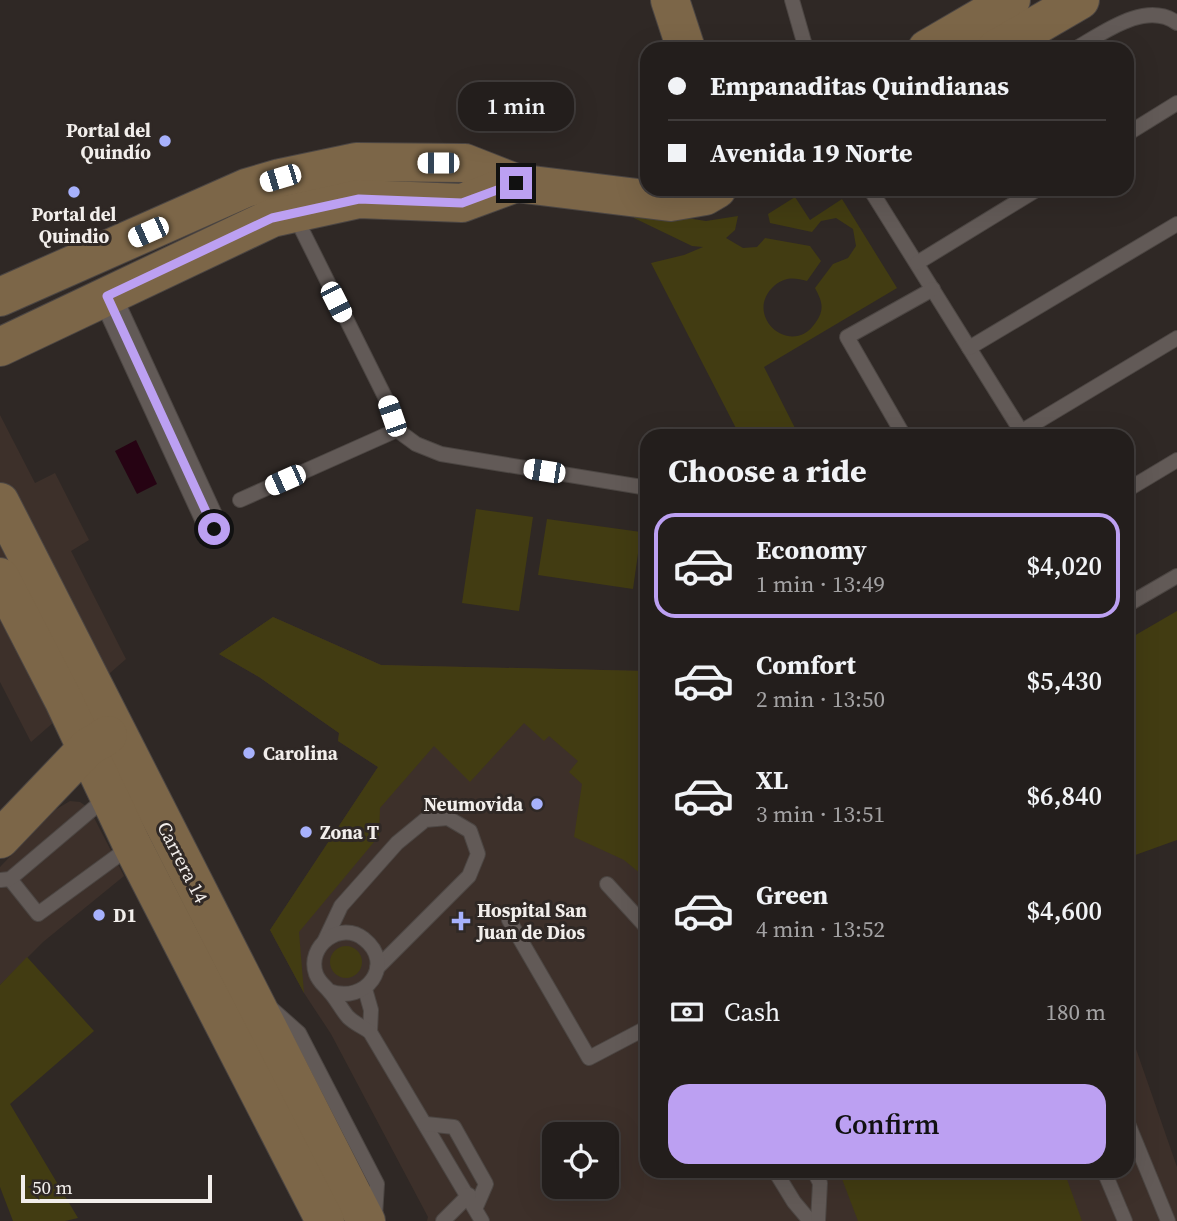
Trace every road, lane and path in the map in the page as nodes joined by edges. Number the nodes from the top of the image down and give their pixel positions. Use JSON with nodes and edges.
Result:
{"nodes":[{"id":1,"x":670,"y":0,"type":"edge"},
{"id":2,"x":792,"y":0,"type":"edge"},
{"id":3,"x":1011,"y":0,"type":"edge"},
{"id":4,"x":1080,"y":0,"type":"edge"},
{"id":5,"x":1177,"y":23,"type":"edge"},
{"id":6,"x":684,"y":42,"type":"edge"},
{"id":7,"x":804,"y":42,"type":"edge"},
{"id":8,"x":939,"y":42,"type":"edge"},
{"id":9,"x":1008,"y":42,"type":"edge"},
{"id":10,"x":1087,"y":42,"type":"edge"},
{"id":11,"x":1177,"y":103,"type":"edge"},
{"id":12,"x":1134,"y":130,"type":"edge"},
{"id":13,"x":516,"y":183,"type":"junction"},
{"id":14,"x":705,"y":196,"type":"edge"},
{"id":15,"x":874,"y":196,"type":"edge"},
{"id":16,"x":1027,"y":196,"type":"edge"},
{"id":17,"x":293,"y":213,"type":"junction"},
{"id":18,"x":1177,"y":224,"type":"edge"},
{"id":19,"x":917,"y":263,"type":"junction"},
{"id":20,"x":933,"y":289,"type":"junction"},
{"id":21,"x":107,"y":296,"type":"junction"},
{"id":22,"x":0,"y":297,"type":"edge"},
{"id":23,"x":1177,"y":338,"type":"edge"},
{"id":24,"x":0,"y":347,"type":"edge"},
{"id":25,"x":969,"y":348,"type":"junction"},
{"id":26,"x":900,"y":429,"type":"edge"},
{"id":27,"x":1020,"y":429,"type":"edge"},
{"id":28,"x":1029,"y":429,"type":"edge"},
{"id":29,"x":397,"y":430,"type":"junction"},
{"id":30,"x":1177,"y":460,"type":"edge"},
{"id":31,"x":1134,"y":486,"type":"edge"},
{"id":32,"x":640,"y":487,"type":"edge"},
{"id":33,"x":240,"y":500,"type":"dead end"},
{"id":34,"x":0,"y":502,"type":"edge"},
{"id":35,"x":214,"y":529,"type":"dead end"},
{"id":36,"x":1177,"y":576,"type":"edge"},
{"id":37,"x":0,"y":577,"type":"edge"},
{"id":38,"x":1134,"y":601,"type":"edge"},
{"id":39,"x":102,"y":739,"type":"junction"},
{"id":40,"x":109,"y":795,"type":"junction"},
{"id":41,"x":0,"y":839,"type":"edge"},
{"id":42,"x":132,"y":845,"type":"junction"},
{"id":43,"x":5,"y":879,"type":"edge"},
{"id":44,"x":607,"y":884,"type":"dead end"},
{"id":45,"x":640,"y":919,"type":"edge"},
{"id":46,"x":509,"y":920,"type":"dead end"},
{"id":47,"x":325,"y":940,"type":"junction"},
{"id":48,"x":377,"y":968,"type":"junction"},
{"id":49,"x":246,"y":987,"type":"junction"},
{"id":50,"x":365,"y":989,"type":"junction"},
{"id":51,"x":329,"y":991,"type":"junction"},
{"id":52,"x":640,"y":1031,"type":"edge"},
{"id":53,"x":370,"y":1032,"type":"junction"},
{"id":54,"x":426,"y":1124,"type":"junction"},
{"id":55,"x":1134,"y":1138,"type":"edge"},
{"id":56,"x":779,"y":1178,"type":"edge"},
{"id":57,"x":818,"y":1178,"type":"edge"},
{"id":58,"x":1107,"y":1178,"type":"edge"},
{"id":59,"x":476,"y":1208,"type":"edge"},
{"id":60,"x":325,"y":1221,"type":"edge"},
{"id":61,"x":366,"y":1221,"type":"edge"},
{"id":62,"x":374,"y":1221,"type":"edge"},
{"id":63,"x":443,"y":1221,"type":"edge"},
{"id":64,"x":810,"y":1221,"type":"edge"},
{"id":65,"x":818,"y":1221,"type":"edge"},
{"id":66,"x":1125,"y":1221,"type":"edge"},
{"id":67,"x":1168,"y":1221,"type":"edge"}],
"edges":[{"from":1,"to":6,"type":"street"},
{"from":2,"to":7,"type":"lane"},
{"from":3,"to":8,"type":"street"},
{"from":4,"to":9,"type":"street"},
{"from":5,"to":10,"type":"lane"},
{"from":11,"to":12,"type":"lane"},
{"from":13,"to":14,"type":"street"},
{"from":13,"to":17,"type":"street"},
{"from":13,"to":22,"type":"street"},
{"from":15,"to":19,"type":"lane"},
{"from":16,"to":19,"type":"lane"},
{"from":17,"to":21,"type":"street"},
{"from":17,"to":29,"type":"lane"},
{"from":18,"to":25,"type":"lane"},
{"from":19,"to":20,"type":"lane"},
{"from":20,"to":25,"type":"lane"},
{"from":20,"to":26,"type":"lane"},
{"from":21,"to":24,"type":"street"},
{"from":21,"to":35,"type":"street"},
{"from":23,"to":28,"type":"lane"},
{"from":25,"to":27,"type":"lane"},
{"from":29,"to":32,"type":"lane"},
{"from":29,"to":33,"type":"lane"},
{"from":30,"to":31,"type":"lane"},
{"from":34,"to":39,"type":"street","name":"Carrera 14"},
{"from":36,"to":38,"type":"lane"},
{"from":37,"to":39,"type":"street","name":"Carrera 14"},
{"from":39,"to":40,"type":"street","name":"Carrera 14"},
{"from":39,"to":41,"type":"street"},
{"from":39,"to":49,"type":"street","name":"Carrera 14"},
{"from":40,"to":42,"type":"street","name":"Carrera 14"},
{"from":40,"to":43,"type":"lane"},
{"from":42,"to":43,"type":"lane"},
{"from":42,"to":60,"type":"street","name":"Carrera 14"},
{"from":44,"to":45,"type":"lane"},
{"from":46,"to":52,"type":"lane"},
{"from":47,"to":48,"type":"lane"},
{"from":47,"to":48,"type":"lane"},
{"from":47,"to":51,"type":"lane"},
{"from":48,"to":50,"type":"lane"},
{"from":49,"to":61,"type":"street","name":"Carrera 14"},
{"from":49,"to":62,"type":"lane"},
{"from":50,"to":51,"type":"lane"},
{"from":50,"to":53,"type":"lane"},
{"from":51,"to":53,"type":"lane"},
{"from":53,"to":54,"type":"lane"},
{"from":54,"to":59,"type":"lane"},
{"from":54,"to":59,"type":"lane"},
{"from":55,"to":67,"type":"lane"},
{"from":56,"to":64,"type":"lane"},
{"from":57,"to":65,"type":"lane"},
{"from":58,"to":66,"type":"lane"},
{"from":59,"to":63,"type":"lane"}]}
